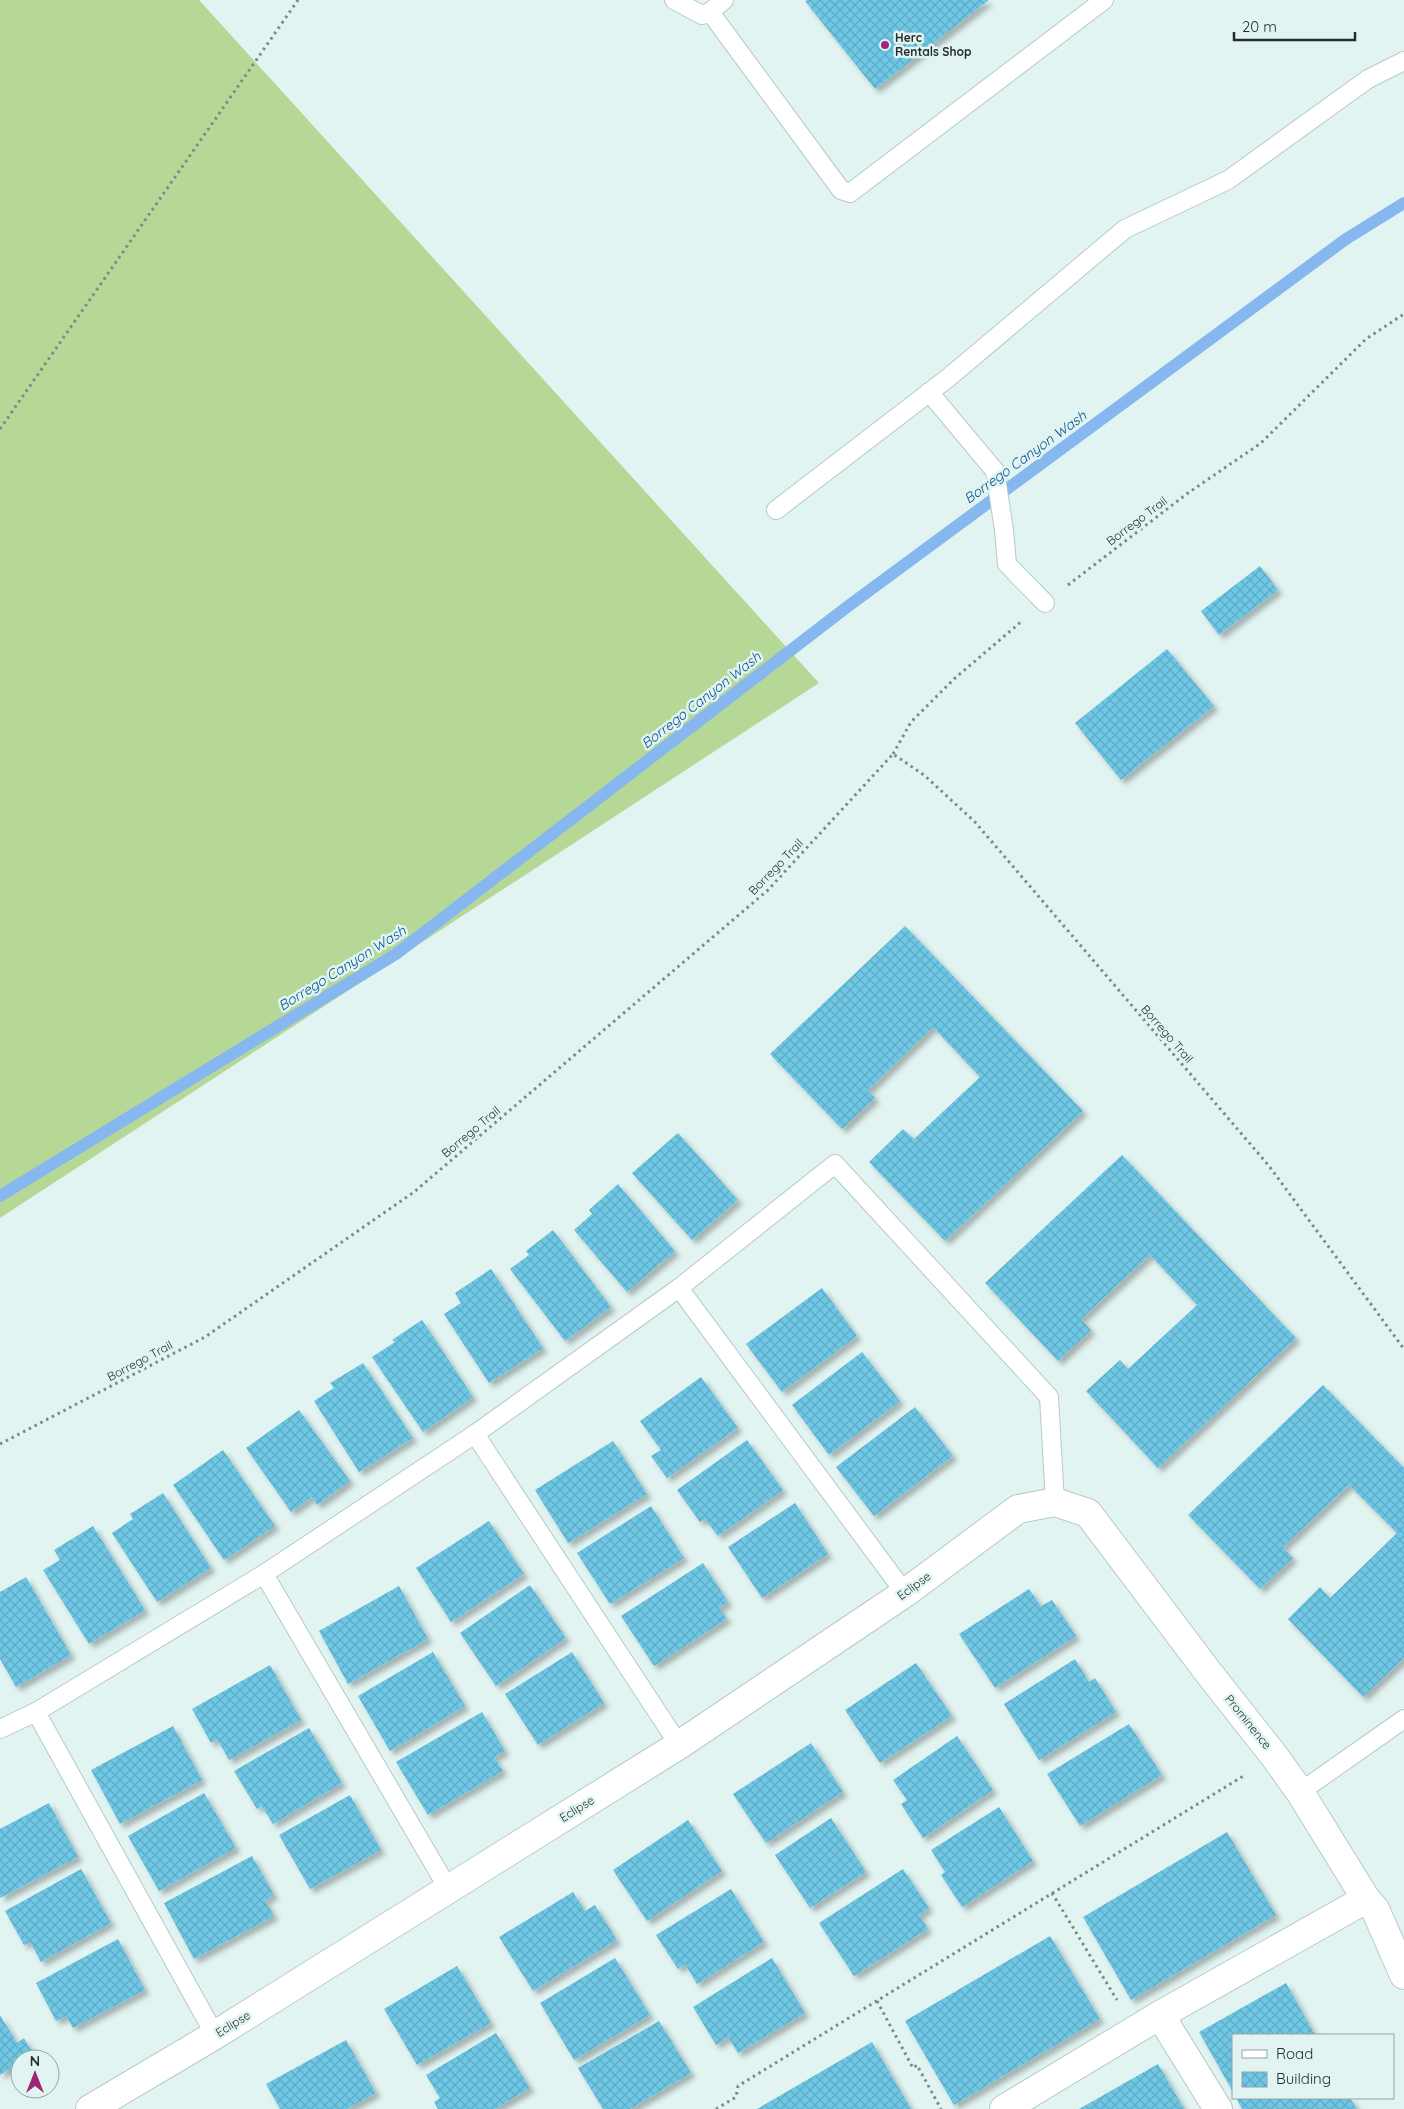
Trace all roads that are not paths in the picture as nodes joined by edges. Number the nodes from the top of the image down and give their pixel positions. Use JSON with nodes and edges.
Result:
{"nodes":[{"id":1,"x":674,"y":0,"type":"edge"},
{"id":2,"x":724,"y":0,"type":"edge"},
{"id":3,"x":1104,"y":0,"type":"edge"},
{"id":4,"x":710,"y":12,"type":"junction"},
{"id":5,"x":1404,"y":61,"type":"edge"},
{"id":6,"x":929,"y":392,"type":"junction"},
{"id":7,"x":776,"y":510,"type":"dead end"},
{"id":8,"x":1045,"y":603,"type":"road end"},
{"id":9,"x":679,"y":1288,"type":"junction"},
{"id":10,"x":475,"y":1434,"type":"junction"},
{"id":11,"x":1055,"y":1502,"type":"junction"},
{"id":12,"x":264,"y":1574,"type":"junction"},
{"id":13,"x":904,"y":1593,"type":"junction"},
{"id":14,"x":36,"y":1712,"type":"junction"},
{"id":15,"x":1404,"y":1719,"type":"edge"},
{"id":16,"x":0,"y":1729,"type":"edge"},
{"id":17,"x":679,"y":1744,"type":"junction"},
{"id":18,"x":1300,"y":1792,"type":"junction"},
{"id":19,"x":449,"y":1890,"type":"junction"},
{"id":20,"x":1366,"y":1899,"type":"junction"},
{"id":21,"x":1404,"y":1975,"type":"edge"},
{"id":22,"x":1160,"y":2015,"type":"junction"},
{"id":23,"x":215,"y":2035,"type":"junction"},
{"id":24,"x":90,"y":2109,"type":"edge"},
{"id":25,"x":1004,"y":2109,"type":"edge"},
{"id":26,"x":1218,"y":2109,"type":"edge"}],
"edges":[{"from":1,"to":4,"type":"lane"},
{"from":2,"to":4,"type":"lane"},
{"from":3,"to":4,"type":"lane"},
{"from":5,"to":6,"type":"lane"},
{"from":6,"to":7,"type":"lane"},
{"from":6,"to":8,"type":"lane"},
{"from":9,"to":10,"type":"lane"},
{"from":9,"to":11,"type":"lane"},
{"from":9,"to":13,"type":"lane"},
{"from":10,"to":12,"type":"lane"},
{"from":10,"to":17,"type":"lane"},
{"from":11,"to":13,"type":"street","name":"Eclipse"},
{"from":11,"to":18,"type":"street","name":"Prominence"},
{"from":12,"to":14,"type":"lane"},
{"from":12,"to":19,"type":"lane"},
{"from":13,"to":17,"type":"street","name":"Eclipse"},
{"from":14,"to":16,"type":"lane"},
{"from":14,"to":23,"type":"lane"},
{"from":15,"to":18,"type":"lane"},
{"from":17,"to":19,"type":"street","name":"Eclipse"},
{"from":18,"to":20,"type":"street","name":"Prominence"},
{"from":19,"to":23,"type":"street","name":"Eclipse"},
{"from":20,"to":21,"type":"street","name":"Prominence"},
{"from":20,"to":22,"type":"street"},
{"from":22,"to":25,"type":"street"},
{"from":22,"to":26,"type":"street"},
{"from":23,"to":24,"type":"street","name":"Eclipse"}]}
